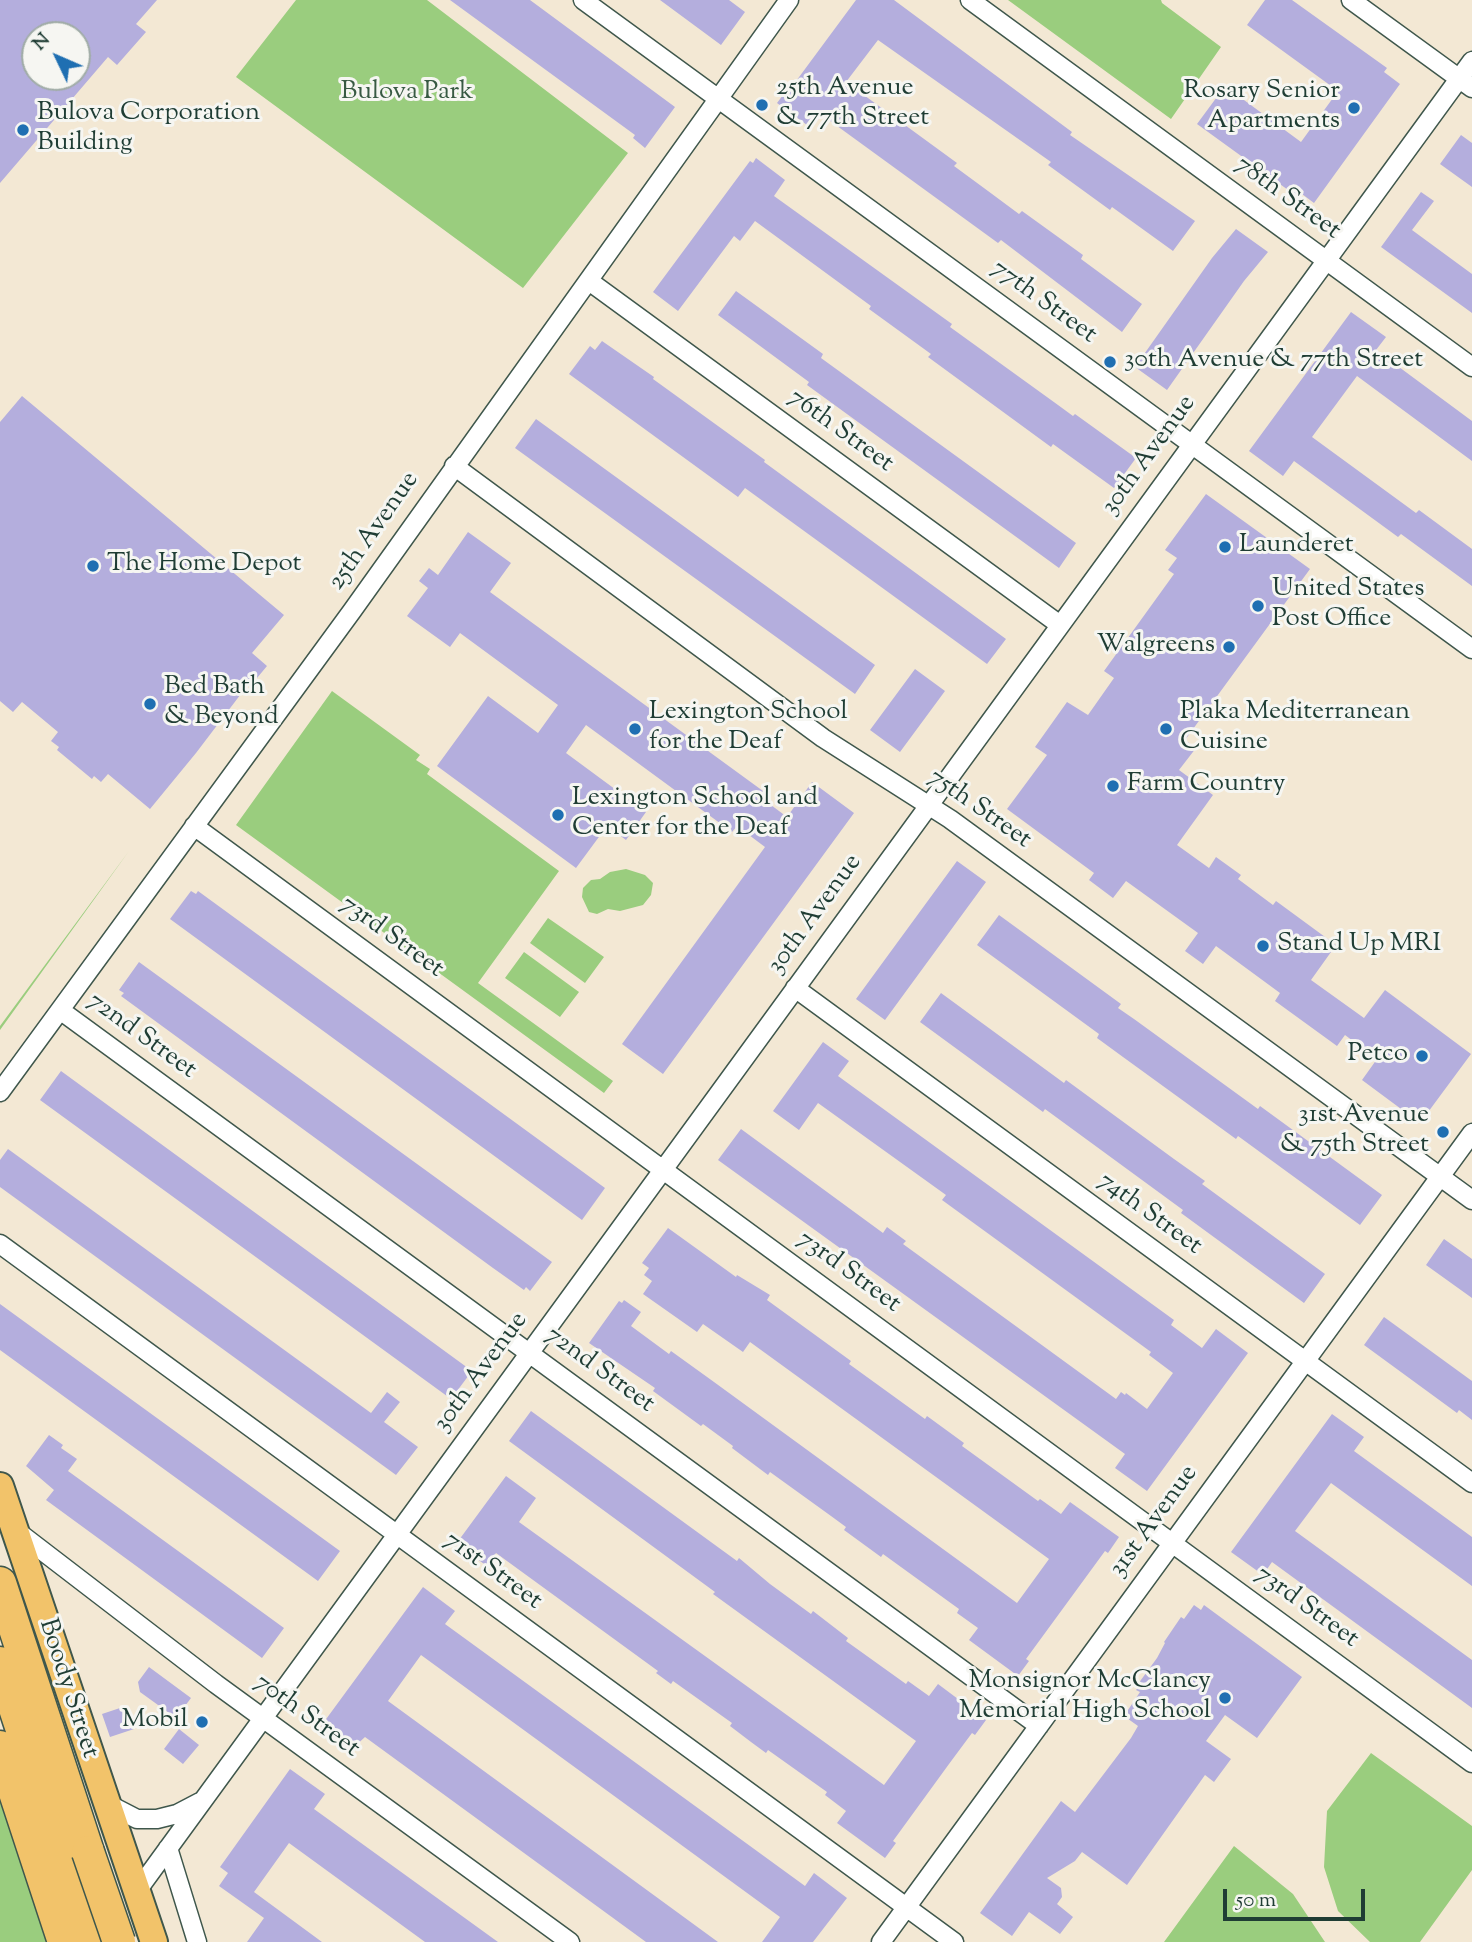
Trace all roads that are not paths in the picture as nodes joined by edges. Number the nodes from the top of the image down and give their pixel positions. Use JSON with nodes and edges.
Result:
{"nodes":[{"id":1,"x":583,"y":0,"type":"edge"},
{"id":2,"x":789,"y":0,"type":"edge"},
{"id":3,"x":970,"y":0,"type":"edge"},
{"id":4,"x":1351,"y":0,"type":"edge"},
{"id":5,"x":1472,"y":61,"type":"edge"},
{"id":6,"x":1465,"y":84,"type":"edge"},
{"id":7,"x":719,"y":97,"type":"junction"},
{"id":8,"x":1326,"y":260,"type":"junction"},
{"id":9,"x":589,"y":281,"type":"junction"},
{"id":10,"x":1472,"y":367,"type":"edge"},
{"id":11,"x":1191,"y":444,"type":"junction"},
{"id":12,"x":454,"y":466,"type":"junction"},
{"id":13,"x":1060,"y":625,"type":"junction"},
{"id":14,"x":1472,"y":649,"type":"edge"},
{"id":15,"x":928,"y":805,"type":"junction"},
{"id":16,"x":194,"y":826,"type":"junction"},
{"id":17,"x":795,"y":988,"type":"junction"},
{"id":18,"x":60,"y":1010,"type":"junction"},
{"id":19,"x":0,"y":1092,"type":"edge"},
{"id":20,"x":1472,"y":1133,"type":"edge"},
{"id":21,"x":662,"y":1170,"type":"junction"},
{"id":22,"x":1440,"y":1177,"type":"junction"},
{"id":23,"x":1472,"y":1200,"type":"edge"},
{"id":24,"x":0,"y":1244,"type":"edge"},
{"id":25,"x":529,"y":1353,"type":"junction"},
{"id":26,"x":1305,"y":1362,"type":"junction"},
{"id":27,"x":1472,"y":1483,"type":"edge"},
{"id":28,"x":0,"y":1486,"type":"edge"},
{"id":29,"x":14,"y":1529,"type":"junction"},
{"id":30,"x":396,"y":1535,"type":"junction"},
{"id":31,"x":1172,"y":1544,"type":"junction"},
{"id":32,"x":0,"y":1583,"type":"edge"},
{"id":33,"x":0,"y":1663,"type":"edge"},
{"id":34,"x":262,"y":1717,"type":"junction"},
{"id":35,"x":1039,"y":1726,"type":"junction"},
{"id":36,"x":0,"y":1747,"type":"edge"},
{"id":37,"x":1472,"y":1763,"type":"edge"},
{"id":38,"x":203,"y":1800,"type":"junction"},
{"id":39,"x":106,"y":1803,"type":"junction"},
{"id":40,"x":168,"y":1848,"type":"junction"},
{"id":41,"x":77,"y":1855,"type":"junction"},
{"id":42,"x":137,"y":1891,"type":"junction"},
{"id":43,"x":906,"y":1907,"type":"junction"},
{"id":44,"x":64,"y":1942,"type":"edge"},
{"id":45,"x":92,"y":1942,"type":"edge"},
{"id":46,"x":119,"y":1942,"type":"edge"},
{"id":47,"x":154,"y":1942,"type":"edge"},
{"id":48,"x":197,"y":1942,"type":"edge"},
{"id":49,"x":570,"y":1942,"type":"edge"},
{"id":50,"x":881,"y":1942,"type":"edge"},
{"id":51,"x":954,"y":1942,"type":"edge"}],
"edges":[{"from":1,"to":7,"type":"street","name":"77th Street"},
{"from":2,"to":7,"type":"street","name":"25th Avenue"},
{"from":3,"to":8,"type":"street","name":"78th Street"},
{"from":4,"to":6,"type":"street"},
{"from":5,"to":6,"type":"street","name":"30th Avenue"},
{"from":6,"to":8,"type":"street","name":"30th Avenue"},
{"from":7,"to":9,"type":"street","name":"25th Avenue"},
{"from":7,"to":11,"type":"street","name":"77th Street"},
{"from":8,"to":10,"type":"street","name":"78th Street"},
{"from":8,"to":11,"type":"street","name":"30th Avenue"},
{"from":9,"to":12,"type":"street","name":"25th Avenue"},
{"from":9,"to":13,"type":"street","name":"76th Street"},
{"from":11,"to":13,"type":"street","name":"30th Avenue"},
{"from":11,"to":14,"type":"street","name":"77th Street"},
{"from":12,"to":15,"type":"street","name":"75th Street"},
{"from":12,"to":16,"type":"street","name":"25th Avenue"},
{"from":13,"to":15,"type":"street","name":"30th Avenue"},
{"from":15,"to":17,"type":"street","name":"30th Avenue"},
{"from":15,"to":22,"type":"street","name":"75th Street"},
{"from":16,"to":18,"type":"street","name":"25th Avenue"},
{"from":16,"to":21,"type":"street","name":"73rd Street"},
{"from":17,"to":21,"type":"street","name":"30th Avenue"},
{"from":17,"to":26,"type":"street","name":"74th Street"},
{"from":18,"to":19,"type":"street","name":"25th Avenue"},
{"from":18,"to":25,"type":"street","name":"72nd Street"},
{"from":20,"to":22,"type":"street","name":"31st Avenue"},
{"from":21,"to":25,"type":"street","name":"30th Avenue"},
{"from":21,"to":31,"type":"street","name":"73rd Street"},
{"from":22,"to":23,"type":"street","name":"75th Street"},
{"from":22,"to":26,"type":"street","name":"31st Avenue"},
{"from":24,"to":30,"type":"street","name":"71st Street"},
{"from":25,"to":30,"type":"street","name":"30th Avenue"},
{"from":25,"to":35,"type":"street","name":"72nd Street"},
{"from":26,"to":27,"type":"street","name":"74th Street"},
{"from":26,"to":31,"type":"street","name":"31st Avenue"},
{"from":28,"to":29,"type":"main road","name":"Boody Street"},
{"from":29,"to":34,"type":"street","name":"70th Street"},
{"from":29,"to":39,"type":"main road","name":"Boody Street"},
{"from":30,"to":34,"type":"street","name":"30th Avenue"},
{"from":30,"to":43,"type":"street","name":"71st Street"},
{"from":31,"to":35,"type":"street","name":"31st Avenue"},
{"from":31,"to":37,"type":"street","name":"73rd Street"},
{"from":32,"to":41,"type":"highway"},
{"from":33,"to":41,"type":"highway"},
{"from":34,"to":38,"type":"street","name":"30th Avenue"},
{"from":34,"to":49,"type":"street","name":"70th Street"},
{"from":35,"to":43,"type":"street","name":"31st Avenue"},
{"from":36,"to":44,"type":"highway"},
{"from":38,"to":39,"type":"street","name":"30th Avenue"},
{"from":38,"to":40,"type":"street","name":"30th Avenue"},
{"from":39,"to":42,"type":"main road","name":"Boody Street"},
{"from":40,"to":42,"type":"street","name":"30th Avenue"},
{"from":40,"to":48,"type":"street"},
{"from":41,"to":45,"type":"highway"},
{"from":41,"to":46,"type":"highway","bridge":true},
{"from":42,"to":47,"type":"main road","name":"Boody Street"},
{"from":43,"to":50,"type":"street","name":"31st Avenue"},
{"from":43,"to":51,"type":"street","name":"71st Street"}]}
